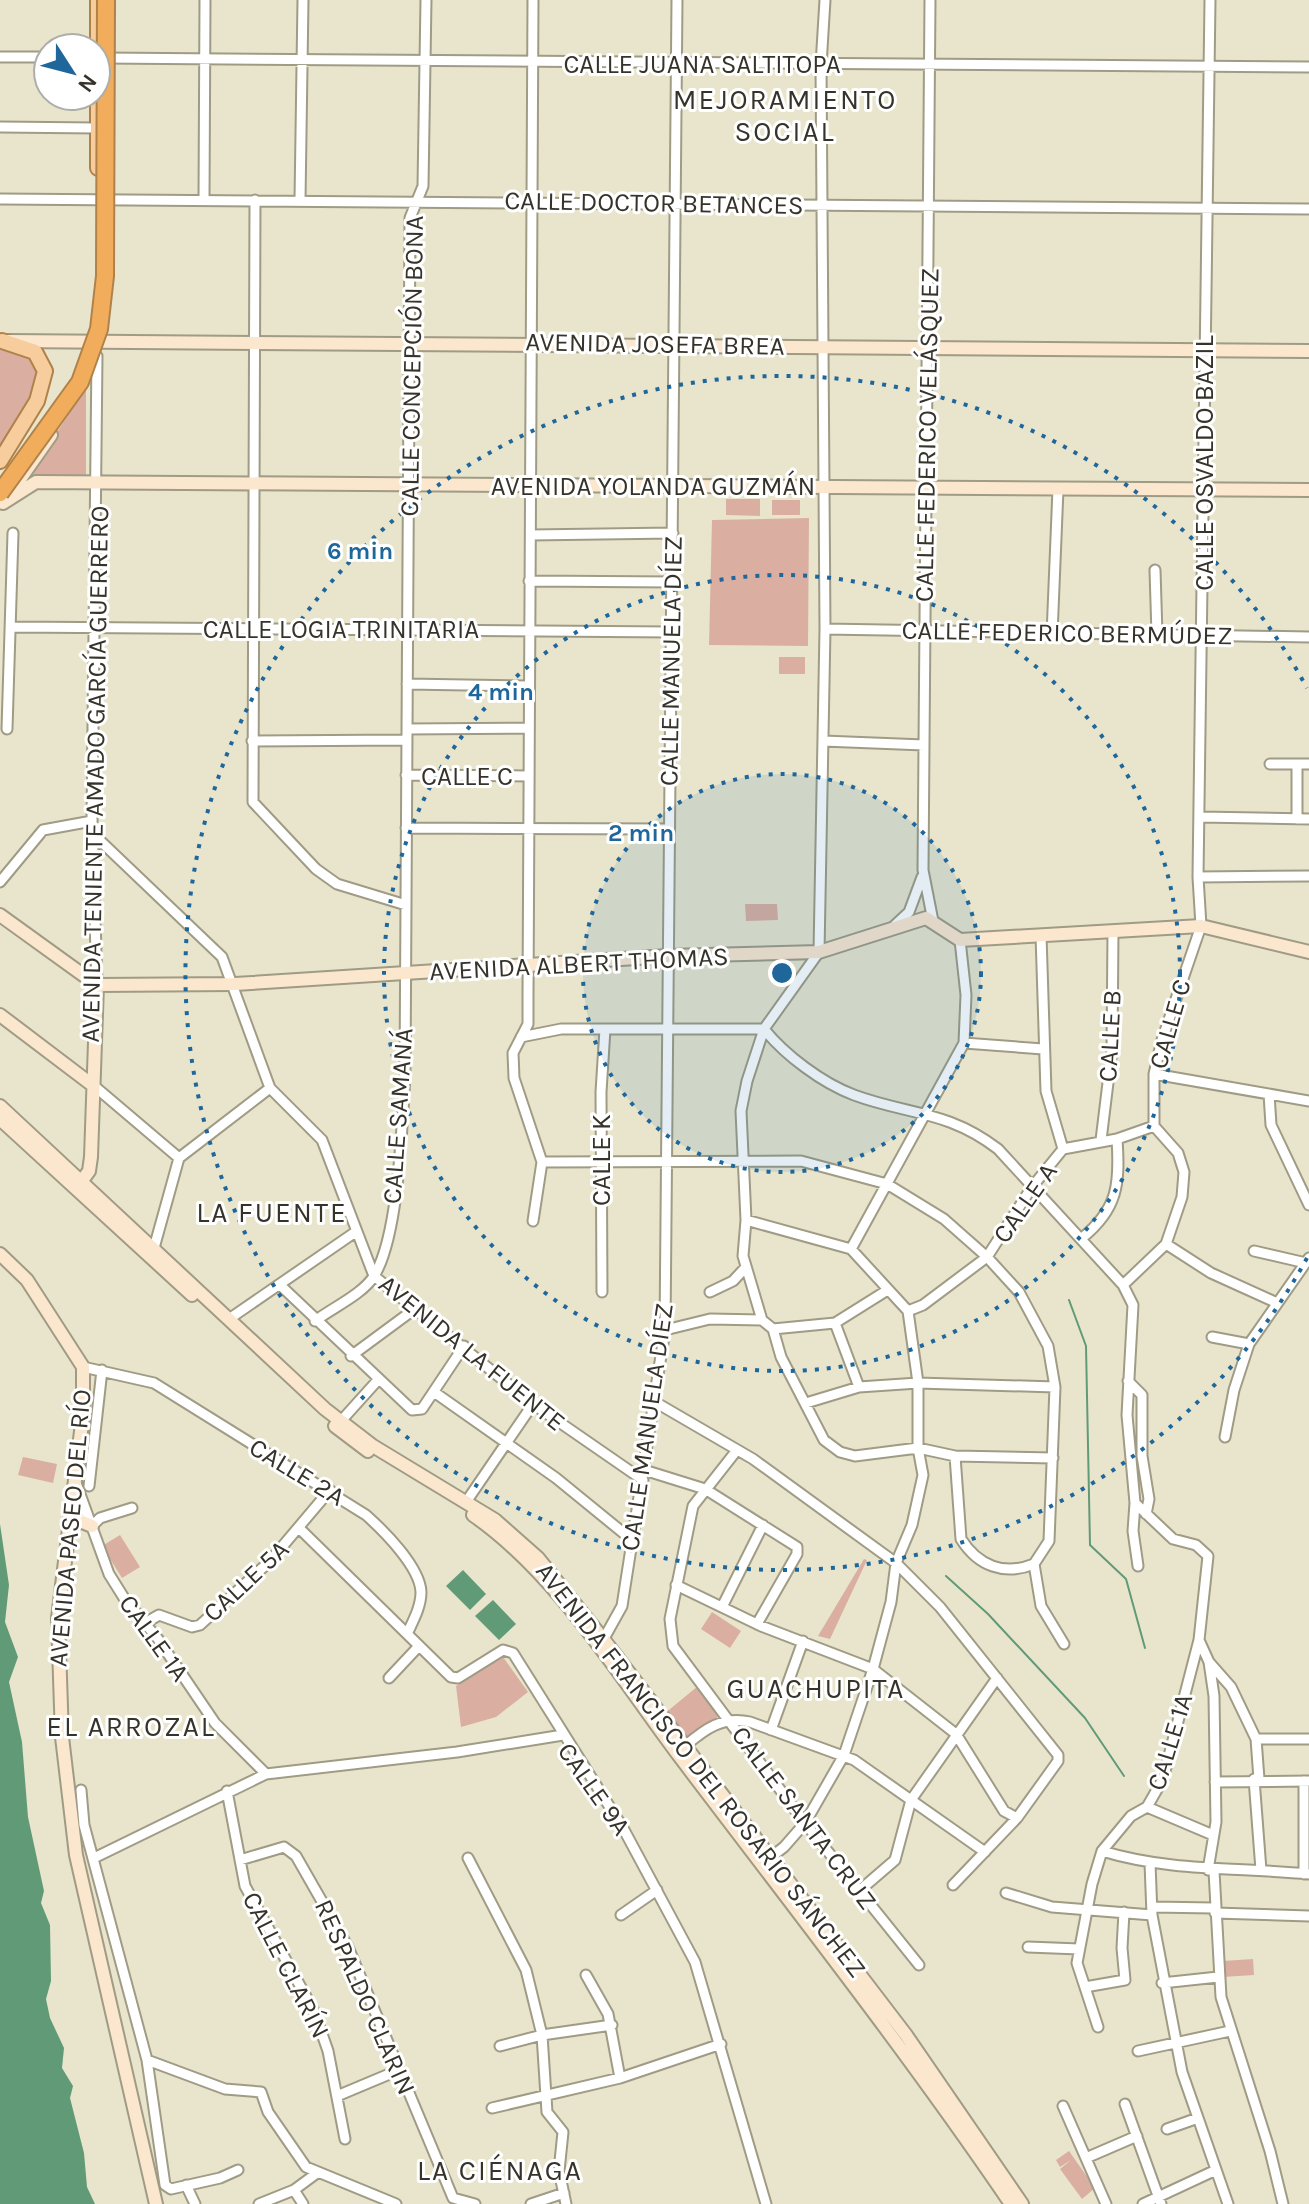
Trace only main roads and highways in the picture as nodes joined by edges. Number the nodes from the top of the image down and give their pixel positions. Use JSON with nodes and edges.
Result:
{"nodes":[{"id":1,"x":98,"y":0,"type":"edge"},
{"id":2,"x":106,"y":0,"type":"edge"},
{"id":3,"x":97,"y":32,"type":"edge"},
{"id":4,"x":96,"y":112,"type":"edge"},
{"id":5,"x":1,"y":341,"type":"edge"},
{"id":6,"x":96,"y":346,"type":"junction"},
{"id":7,"x":1309,"y":351,"type":"edge"},
{"id":8,"x":0,"y":461,"type":"edge"},
{"id":9,"x":0,"y":484,"type":"edge"},
{"id":10,"x":1309,"y":490,"type":"edge"},
{"id":11,"x":1,"y":501,"type":"edge"},
{"id":12,"x":0,"y":915,"type":"edge"},
{"id":13,"x":1309,"y":952,"type":"edge"},
{"id":14,"x":97,"y":985,"type":"junction"},
{"id":15,"x":0,"y":1015,"type":"edge"},
{"id":16,"x":91,"y":1084,"type":"junction"},
{"id":17,"x":0,"y":1106,"type":"edge"},
{"id":18,"x":0,"y":1119,"type":"edge"},
{"id":19,"x":80,"y":1184,"type":"junction"},
{"id":20,"x":0,"y":1254,"type":"edge"},
{"id":21,"x":67,"y":1525,"type":"junction"},
{"id":22,"x":92,"y":1526,"type":"road end"},
{"id":23,"x":601,"y":1644,"type":"junction"},
{"id":24,"x":766,"y":1861,"type":"junction"},
{"id":25,"x":981,"y":2152,"type":"junction"},
{"id":26,"x":156,"y":2204,"type":"edge"},
{"id":27,"x":1011,"y":2204,"type":"edge"},
{"id":28,"x":1022,"y":2204,"type":"edge"}],
"edges":[{"from":1,"to":3,"type":"main road"},
{"from":2,"to":11,"type":"highway","bridge":true},
{"from":4,"to":6,"type":"main road"},
{"from":5,"to":6,"type":"main road","name":"AVENIDA JOSEFA BREA"},
{"from":5,"to":8,"type":"main road"},
{"from":6,"to":7,"type":"main road","name":"AVENIDA JOSEFA BREA"},
{"from":6,"to":9,"type":"main road"},
{"from":6,"to":11,"type":"main road"},
{"from":10,"to":11,"type":"main road","name":"AVENIDA YOLANDA GUZMÁN"},
{"from":12,"to":14,"type":"main road"},
{"from":13,"to":14,"type":"main road","name":"AVENIDA ALBERT THOMAS"},
{"from":14,"to":16,"type":"main road","name":"AVENIDA TENIENTE AMADO GARCÍA GUERRERO"},
{"from":15,"to":16,"type":"main road"},
{"from":16,"to":19,"type":"main road","name":"AVENIDA TENIENTE AMADO GARCÍA GUERRERO"},
{"from":17,"to":19,"type":"main road","name":"AVENIDA FRANCISCO DEL ROSARIO SÁNCHEZ"},
{"from":18,"to":19,"type":"main road","name":"AVENIDA FRANCISCO DEL ROSARIO SÁNCHEZ"},
{"from":19,"to":23,"type":"main road","name":"AVENIDA FRANCISCO DEL ROSARIO SÁNCHEZ"},
{"from":19,"to":23,"type":"main road","name":"AVENIDA FRANCISCO DEL ROSARIO SÁNCHEZ"},
{"from":20,"to":21,"type":"main road","name":"AVENIDA PASEO DEL RÍO"},
{"from":21,"to":22,"type":"main road"},
{"from":21,"to":26,"type":"main road","name":"AVENIDA PASEO DEL RÍO"},
{"from":23,"to":24,"type":"main road","name":"AVENIDA FRANCISCO DEL ROSARIO SÁNCHEZ"},
{"from":23,"to":24,"type":"main road","name":"AVENIDA FRANCISCO DEL ROSARIO SÁNCHEZ"},
{"from":24,"to":25,"type":"main road","name":"AVENIDA FRANCISCO DEL ROSARIO SÁNCHEZ"},
{"from":25,"to":27,"type":"main road","name":"AVENIDA FRANCISCO DEL ROSARIO SÁNCHEZ"},
{"from":25,"to":28,"type":"main road","name":"AVENIDA FRANCISCO DEL ROSARIO SÁNCHEZ"}]}
